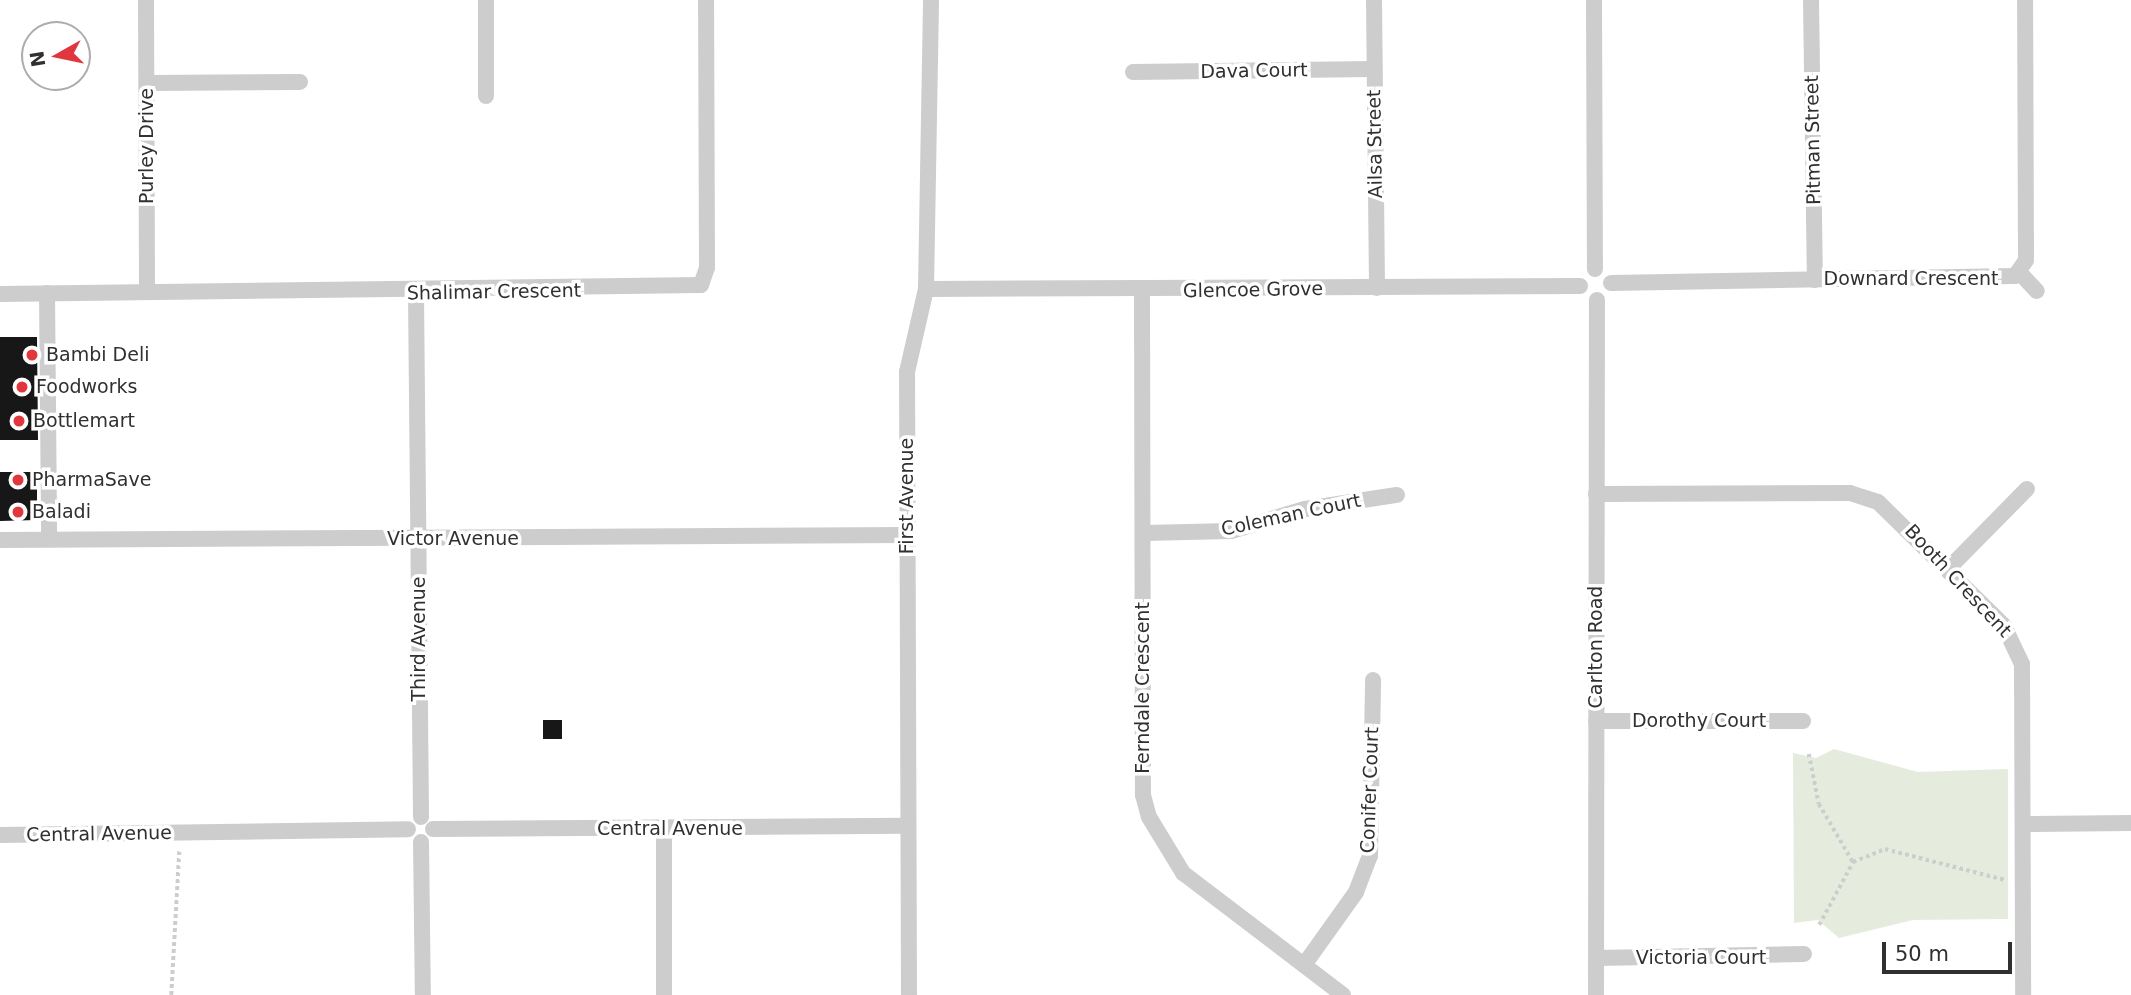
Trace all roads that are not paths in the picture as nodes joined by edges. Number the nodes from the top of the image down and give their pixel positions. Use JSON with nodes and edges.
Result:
{"nodes":[{"id":1,"x":146,"y":0,"type":"edge"},
{"id":2,"x":486,"y":0,"type":"edge"},
{"id":3,"x":706,"y":0,"type":"edge"},
{"id":4,"x":930,"y":0,"type":"edge"},
{"id":5,"x":1374,"y":0,"type":"edge"},
{"id":6,"x":1594,"y":0,"type":"edge"},
{"id":7,"x":1811,"y":0,"type":"edge"},
{"id":8,"x":2025,"y":0,"type":"edge"},
{"id":9,"x":1374,"y":69,"type":"junction"},
{"id":10,"x":1133,"y":72,"type":"dead end"},
{"id":11,"x":300,"y":82,"type":"dead end"},
{"id":12,"x":147,"y":83,"type":"junction"},
{"id":13,"x":486,"y":96,"type":"dead end"},
{"id":14,"x":1595,"y":268,"type":"junction"},
{"id":15,"x":2019,"y":272,"type":"junction"},
{"id":16,"x":1815,"y":280,"type":"junction"},
{"id":17,"x":1611,"y":283,"type":"junction"},
{"id":18,"x":1580,"y":286,"type":"junction"},
{"id":19,"x":1377,"y":288,"type":"junction"},
{"id":20,"x":926,"y":289,"type":"junction"},
{"id":21,"x":2037,"y":291,"type":"dead end"},
{"id":22,"x":147,"y":292,"type":"junction"},
{"id":23,"x":1142,"y":292,"type":"junction"},
{"id":24,"x":47,"y":293,"type":"junction"},
{"id":25,"x":416,"y":293,"type":"junction"},
{"id":26,"x":0,"y":294,"type":"edge"},
{"id":27,"x":1597,"y":300,"type":"junction"},
{"id":28,"x":2027,"y":489,"type":"dead end"},
{"id":29,"x":1596,"y":494,"type":"junction"},
{"id":30,"x":1397,"y":495,"type":"dead end"},
{"id":31,"x":1143,"y":534,"type":"junction"},
{"id":32,"x":907,"y":535,"type":"junction"},
{"id":33,"x":49,"y":539,"type":"junction"},
{"id":34,"x":419,"y":539,"type":"junction"},
{"id":35,"x":0,"y":540,"type":"edge"},
{"id":36,"x":1949,"y":568,"type":"junction"},
{"id":37,"x":1373,"y":680,"type":"dead end"},
{"id":38,"x":1596,"y":721,"type":"junction"},
{"id":39,"x":1802,"y":721,"type":"dead end"},
{"id":40,"x":427,"y":823,"type":"junction"},
{"id":41,"x":2131,"y":823,"type":"edge"},
{"id":42,"x":2023,"y":824,"type":"junction"},
{"id":43,"x":907,"y":826,"type":"junction"},
{"id":44,"x":408,"y":829,"type":"junction"},
{"id":45,"x":664,"y":829,"type":"junction"},
{"id":46,"x":0,"y":835,"type":"edge"},
{"id":47,"x":421,"y":842,"type":"junction"},
{"id":48,"x":1804,"y":954,"type":"dead end"},
{"id":49,"x":1597,"y":958,"type":"junction"},
{"id":50,"x":1304,"y":965,"type":"junction"},
{"id":51,"x":424,"y":995,"type":"edge"},
{"id":52,"x":664,"y":995,"type":"edge"},
{"id":53,"x":909,"y":995,"type":"edge"},
{"id":54,"x":1343,"y":995,"type":"edge"},
{"id":55,"x":1596,"y":995,"type":"edge"},
{"id":56,"x":2022,"y":995,"type":"edge"}],
"edges":[{"from":1,"to":12,"type":"street","name":"Purley Drive"},
{"from":2,"to":13,"type":"street"},
{"from":3,"to":25,"type":"street","name":"Shalimar Crescent"},
{"from":4,"to":20,"type":"street","name":"First Avenue"},
{"from":5,"to":9,"type":"street","name":"Ailsa Street"},
{"from":6,"to":14,"type":"street"},
{"from":7,"to":16,"type":"street","name":"Pitman Street"},
{"from":8,"to":15,"type":"street","name":"Downard Crescent"},
{"from":9,"to":10,"type":"street","name":"Dava Court"},
{"from":9,"to":19,"type":"street","name":"Ailsa Street"},
{"from":11,"to":12,"type":"street"},
{"from":12,"to":22,"type":"street","name":"Purley Drive"},
{"from":14,"to":17,"type":"street"},
{"from":14,"to":18,"type":"street"},
{"from":15,"to":16,"type":"street","name":"Downard Crescent"},
{"from":15,"to":21,"type":"street"},
{"from":16,"to":17,"type":"street","name":"Downard Crescent"},
{"from":17,"to":27,"type":"street"},
{"from":18,"to":19,"type":"street","name":"Glencoe Grove"},
{"from":18,"to":27,"type":"street"},
{"from":19,"to":23,"type":"street","name":"Glencoe Grove"},
{"from":20,"to":23,"type":"street","name":"Glencoe Grove"},
{"from":20,"to":32,"type":"street","name":"First Avenue"},
{"from":22,"to":24,"type":"street","name":"Shalimar Crescent"},
{"from":22,"to":25,"type":"street","name":"Shalimar Crescent"},
{"from":23,"to":31,"type":"street","name":"Ferndale Crescent"},
{"from":24,"to":26,"type":"street","name":"Shalimar Crescent"},
{"from":24,"to":33,"type":"street"},
{"from":25,"to":34,"type":"street","name":"Third Avenue"},
{"from":27,"to":29,"type":"street","name":"Carlton Road"},
{"from":28,"to":36,"type":"street"},
{"from":29,"to":36,"type":"street","name":"Booth Crescent"},
{"from":29,"to":38,"type":"street","name":"Carlton Road"},
{"from":30,"to":31,"type":"street","name":"Coleman Court"},
{"from":31,"to":50,"type":"street","name":"Ferndale Crescent"},
{"from":32,"to":34,"type":"street","name":"Victor Avenue"},
{"from":32,"to":43,"type":"street","name":"First Avenue"},
{"from":33,"to":34,"type":"street","name":"Victor Avenue"},
{"from":33,"to":35,"type":"street","name":"Victor Avenue"},
{"from":34,"to":40,"type":"street","name":"Third Avenue"},
{"from":36,"to":42,"type":"street","name":"Booth Crescent"},
{"from":37,"to":50,"type":"street","name":"Conifer Court"},
{"from":38,"to":39,"type":"street","name":"Dorothy Court"},
{"from":38,"to":49,"type":"street","name":"Carlton Road"},
{"from":40,"to":44,"type":"street"},
{"from":40,"to":45,"type":"street","name":"Central Avenue"},
{"from":40,"to":47,"type":"street"},
{"from":41,"to":42,"type":"street"},
{"from":42,"to":56,"type":"street","name":"Booth Crescent"},
{"from":43,"to":45,"type":"street","name":"Central Avenue"},
{"from":43,"to":53,"type":"street","name":"First Avenue"},
{"from":44,"to":46,"type":"street","name":"Central Avenue"},
{"from":44,"to":47,"type":"street"},
{"from":45,"to":52,"type":"street"},
{"from":47,"to":51,"type":"street"},
{"from":48,"to":49,"type":"street","name":"Victoria Court"},
{"from":49,"to":55,"type":"street","name":"Carlton Road"},
{"from":50,"to":54,"type":"street","name":"Ferndale Crescent"}]}
